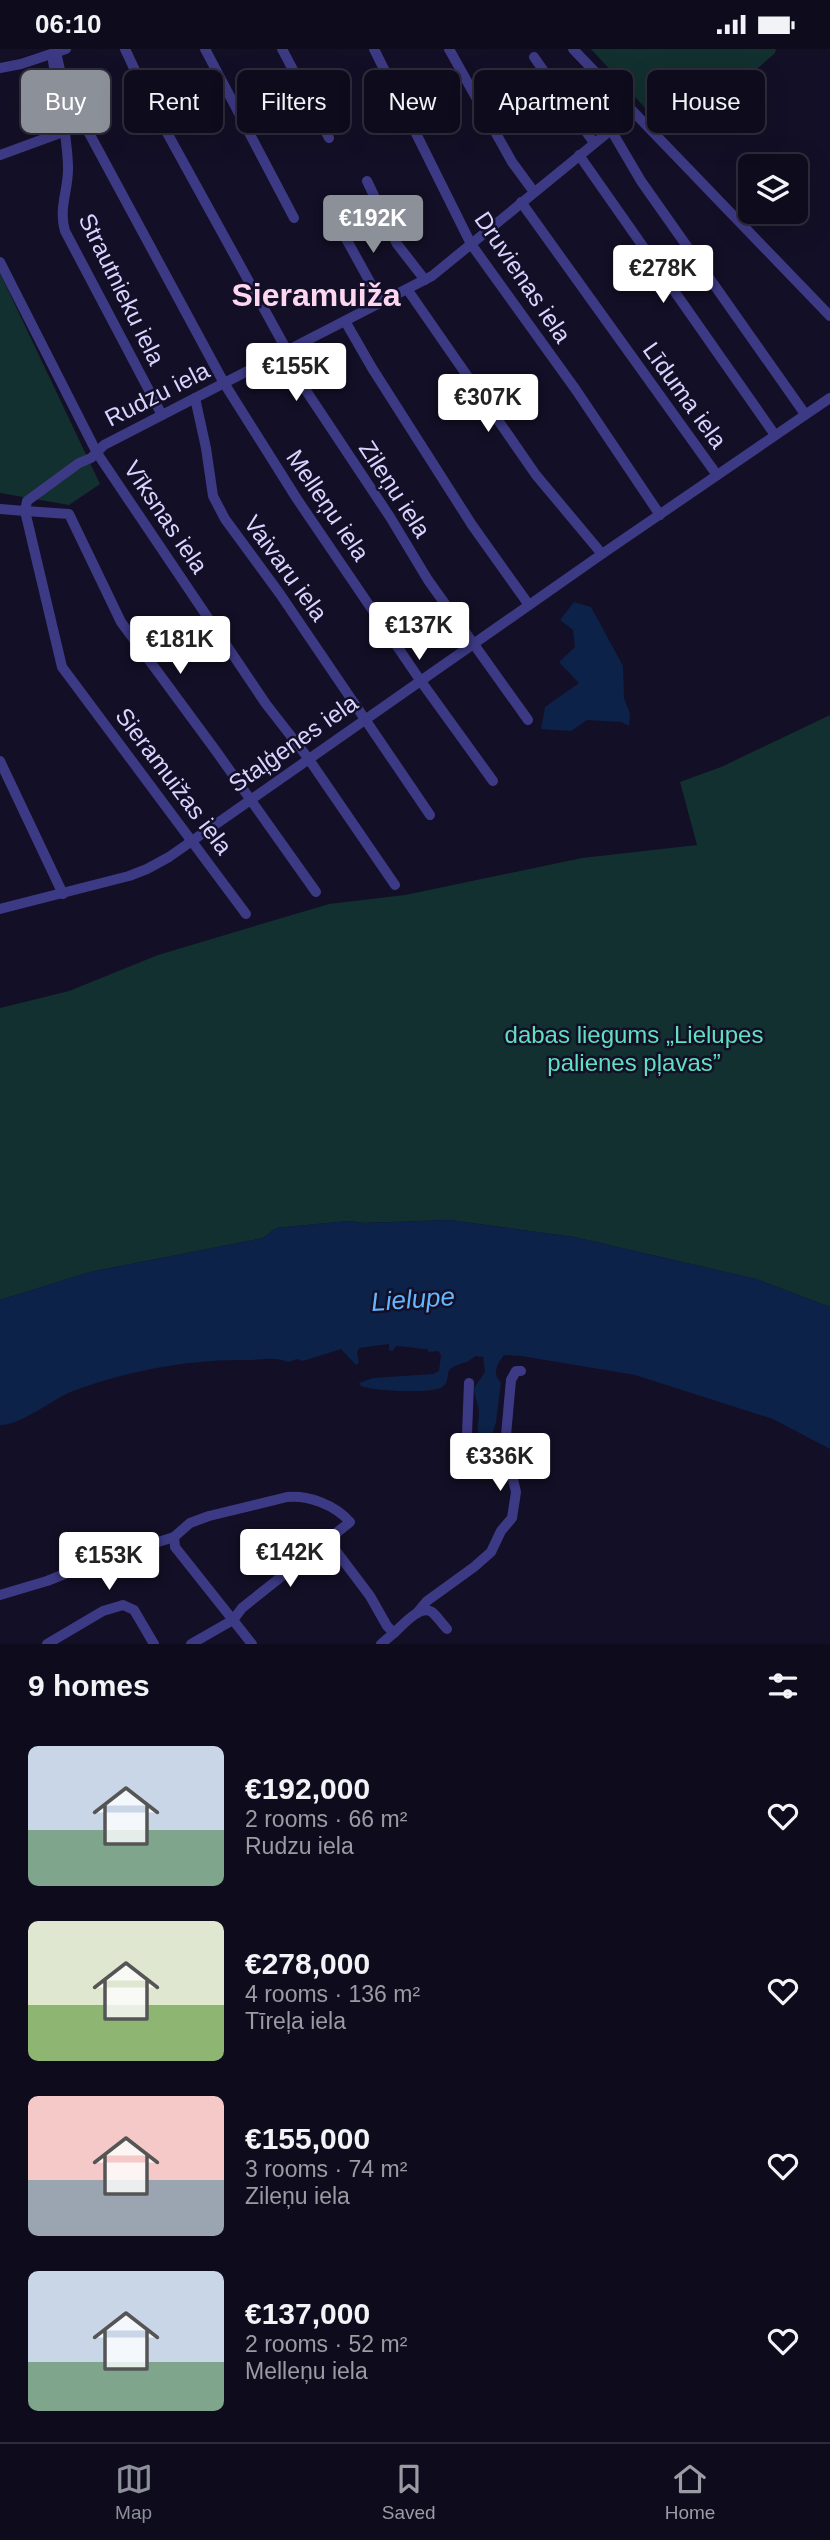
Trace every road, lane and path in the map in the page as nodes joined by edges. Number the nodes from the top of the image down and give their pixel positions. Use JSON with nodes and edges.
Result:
{"nodes":[{"id":1,"x":125,"y":49,"type":"edge"},
{"id":2,"x":205,"y":49,"type":"edge"},
{"id":3,"x":282,"y":49,"type":"edge"},
{"id":4,"x":374,"y":49,"type":"edge"},
{"id":5,"x":449,"y":49,"type":"edge"},
{"id":6,"x":573,"y":49,"type":"edge"},
{"id":7,"x":58,"y":52,"type":"edge"},
{"id":8,"x":534,"y":57,"type":"dead end"},
{"id":9,"x":0,"y":68,"type":"edge"},
{"id":10,"x":59,"y":70,"type":"edge"},
{"id":11,"x":593,"y":70,"type":"edge"},
{"id":12,"x":633,"y":112,"type":"edge"},
{"id":13,"x":61,"y":133,"type":"edge"},
{"id":14,"x":64,"y":133,"type":"edge"},
{"id":15,"x":607,"y":133,"type":"edge"},
{"id":16,"x":613,"y":133,"type":"edge"},
{"id":17,"x":329,"y":138,"type":"dead end"},
{"id":18,"x":594,"y":143,"type":"junction"},
{"id":19,"x":0,"y":155,"type":"edge"},
{"id":20,"x":579,"y":155,"type":"junction"},
{"id":21,"x":367,"y":181,"type":"dead end"},
{"id":22,"x":534,"y":192,"type":"junction"},
{"id":23,"x":521,"y":202,"type":"junction"},
{"id":24,"x":294,"y":218,"type":"dead end"},
{"id":25,"x":339,"y":226,"type":"dead end"},
{"id":26,"x":471,"y":244,"type":"junction"},
{"id":27,"x":0,"y":263,"type":"edge"},
{"id":28,"x":425,"y":280,"type":"junction"},
{"id":29,"x":407,"y":289,"type":"junction"},
{"id":30,"x":383,"y":301,"type":"junction"},
{"id":31,"x":830,"y":316,"type":"edge"},
{"id":32,"x":345,"y":321,"type":"junction"},
{"id":33,"x":286,"y":351,"type":"junction"},
{"id":34,"x":224,"y":383,"type":"junction"},
{"id":35,"x":195,"y":398,"type":"junction"},
{"id":36,"x":830,"y":398,"type":"edge"},
{"id":37,"x":806,"y":414,"type":"junction"},
{"id":38,"x":162,"y":415,"type":"junction"},
{"id":39,"x":775,"y":435,"type":"junction"},
{"id":40,"x":97,"y":453,"type":"junction"},
{"id":41,"x":717,"y":475,"type":"junction"},
{"id":42,"x":0,"y":509,"type":"edge"},
{"id":43,"x":25,"y":511,"type":"junction"},
{"id":44,"x":660,"y":515,"type":"junction"},
{"id":45,"x":602,"y":554,"type":"junction"},
{"id":46,"x":529,"y":605,"type":"junction"},
{"id":47,"x":473,"y":644,"type":"junction"},
{"id":48,"x":420,"y":680,"type":"junction"},
{"id":49,"x":365,"y":718,"type":"junction"},
{"id":50,"x":528,"y":720,"type":"dead end"},
{"id":51,"x":308,"y":758,"type":"junction"},
{"id":52,"x":0,"y":761,"type":"edge"},
{"id":53,"x":493,"y":781,"type":"dead end"},
{"id":54,"x":250,"y":798,"type":"junction"},
{"id":55,"x":430,"y":815,"type":"dead end"},
{"id":56,"x":192,"y":840,"type":"junction"},
{"id":57,"x":395,"y":885,"type":"dead end"},
{"id":58,"x":316,"y":892,"type":"dead end"},
{"id":59,"x":63,"y":894,"type":"junction"},
{"id":60,"x":0,"y":897,"type":"edge"},
{"id":61,"x":3,"y":909,"type":"edge"},
{"id":62,"x":246,"y":914,"type":"dead end"},
{"id":63,"x":521,"y":1371,"type":"dead end"},
{"id":64,"x":469,"y":1383,"type":"dead end"},
{"id":65,"x":505,"y":1446,"type":"junction"},
{"id":66,"x":174,"y":1537,"type":"junction"},
{"id":67,"x":327,"y":1539,"type":"junction"},
{"id":68,"x":0,"y":1595,"type":"edge"},
{"id":69,"x":417,"y":1613,"type":"junction"},
{"id":70,"x":233,"y":1620,"type":"junction"},
{"id":71,"x":447,"y":1629,"type":"dead end"},
{"id":72,"x":394,"y":1633,"type":"junction"},
{"id":73,"x":47,"y":1644,"type":"edge"},
{"id":74,"x":154,"y":1644,"type":"edge"},
{"id":75,"x":191,"y":1644,"type":"edge"},
{"id":76,"x":252,"y":1644,"type":"edge"},
{"id":77,"x":381,"y":1644,"type":"edge"}],
"edges":[{"from":1,"to":33,"type":"street","name":"Zileņu iela"},
{"from":2,"to":24,"type":"street"},
{"from":3,"to":17,"type":"street"},
{"from":4,"to":26,"type":"street","name":"Druvienas iela"},
{"from":5,"to":22,"type":"street"},
{"from":6,"to":11,"type":"street"},
{"from":7,"to":9,"type":"street"},
{"from":7,"to":10,"type":"street","name":"Strautnieku iela"},
{"from":7,"to":34,"type":"street","name":"Melleņu iela"},
{"from":8,"to":18,"type":"street"},
{"from":12,"to":31,"type":"street"},
{"from":13,"to":19,"type":"street"},
{"from":14,"to":38,"type":"street","name":"Strautnieku iela"},
{"from":15,"to":18,"type":"street","name":"Rudzu iela"},
{"from":16,"to":37,"type":"street"},
{"from":18,"to":20,"type":"street","name":"Rudzu iela"},
{"from":20,"to":22,"type":"street","name":"Rudzu iela"},
{"from":20,"to":39,"type":"street"},
{"from":21,"to":28,"type":"street"},
{"from":22,"to":23,"type":"street","name":"Rudzu iela"},
{"from":23,"to":26,"type":"street","name":"Rudzu iela"},
{"from":23,"to":41,"type":"street","name":"Līduma iela"},
{"from":25,"to":30,"type":"street"},
{"from":26,"to":28,"type":"street","name":"Rudzu iela"},
{"from":26,"to":44,"type":"street","name":"Druvienas iela"},
{"from":27,"to":40,"type":"street","name":"Vīksnas iela"},
{"from":28,"to":29,"type":"street","name":"Rudzu iela"},
{"from":29,"to":30,"type":"street","name":"Rudzu iela"},
{"from":29,"to":45,"type":"street"},
{"from":30,"to":32,"type":"street","name":"Rudzu iela"},
{"from":32,"to":33,"type":"street","name":"Rudzu iela"},
{"from":32,"to":46,"type":"street"},
{"from":33,"to":34,"type":"street","name":"Rudzu iela"},
{"from":33,"to":47,"type":"street","name":"Zileņu iela"},
{"from":34,"to":35,"type":"street","name":"Rudzu iela"},
{"from":34,"to":48,"type":"street","name":"Melleņu iela"},
{"from":35,"to":38,"type":"street","name":"Rudzu iela"},
{"from":35,"to":49,"type":"street","name":"Vaivaru iela"},
{"from":36,"to":37,"type":"street","name":"Staļģenes iela"},
{"from":37,"to":39,"type":"street","name":"Staļģenes iela"},
{"from":38,"to":40,"type":"street","name":"Rudzu iela"},
{"from":39,"to":41,"type":"street","name":"Staļģenes iela"},
{"from":40,"to":43,"type":"street","name":"Rudzu iela"},
{"from":40,"to":51,"type":"street","name":"Vīksnas iela"},
{"from":41,"to":44,"type":"street","name":"Staļģenes iela"},
{"from":42,"to":43,"type":"street"},
{"from":43,"to":54,"type":"street"},
{"from":43,"to":56,"type":"street","name":"Sieramuižas iela"},
{"from":44,"to":45,"type":"street","name":"Staļģenes iela"},
{"from":45,"to":46,"type":"street","name":"Staļģenes iela"},
{"from":46,"to":47,"type":"street","name":"Staļģenes iela"},
{"from":47,"to":48,"type":"street","name":"Staļģenes iela"},
{"from":47,"to":50,"type":"street","name":"Zileņu iela"},
{"from":48,"to":49,"type":"street","name":"Staļģenes iela"},
{"from":48,"to":53,"type":"street","name":"Melleņu iela"},
{"from":49,"to":51,"type":"street","name":"Staļģenes iela"},
{"from":49,"to":55,"type":"street","name":"Vaivaru iela"},
{"from":51,"to":54,"type":"street","name":"Staļģenes iela"},
{"from":51,"to":57,"type":"street","name":"Vīksnas iela"},
{"from":52,"to":59,"type":"street"},
{"from":54,"to":56,"type":"street","name":"Staļģenes iela"},
{"from":54,"to":58,"type":"street"},
{"from":56,"to":59,"type":"street","name":"Staļģenes iela"},
{"from":56,"to":62,"type":"street","name":"Sieramuižas iela"},
{"from":59,"to":61,"type":"street","name":"Staļģenes iela"},
{"from":60,"to":61,"type":"street"},
{"from":63,"to":65,"type":"street"},
{"from":64,"to":65,"type":"street"},
{"from":65,"to":69,"type":"street"},
{"from":66,"to":67,"type":"street"},
{"from":66,"to":68,"type":"street"},
{"from":66,"to":70,"type":"street"},
{"from":67,"to":70,"type":"street"},
{"from":67,"to":72,"type":"street"},
{"from":69,"to":71,"type":"street"},
{"from":69,"to":72,"type":"street"},
{"from":70,"to":75,"type":"street"},
{"from":70,"to":76,"type":"street"},
{"from":72,"to":77,"type":"street"},
{"from":73,"to":74,"type":"street"}]}
